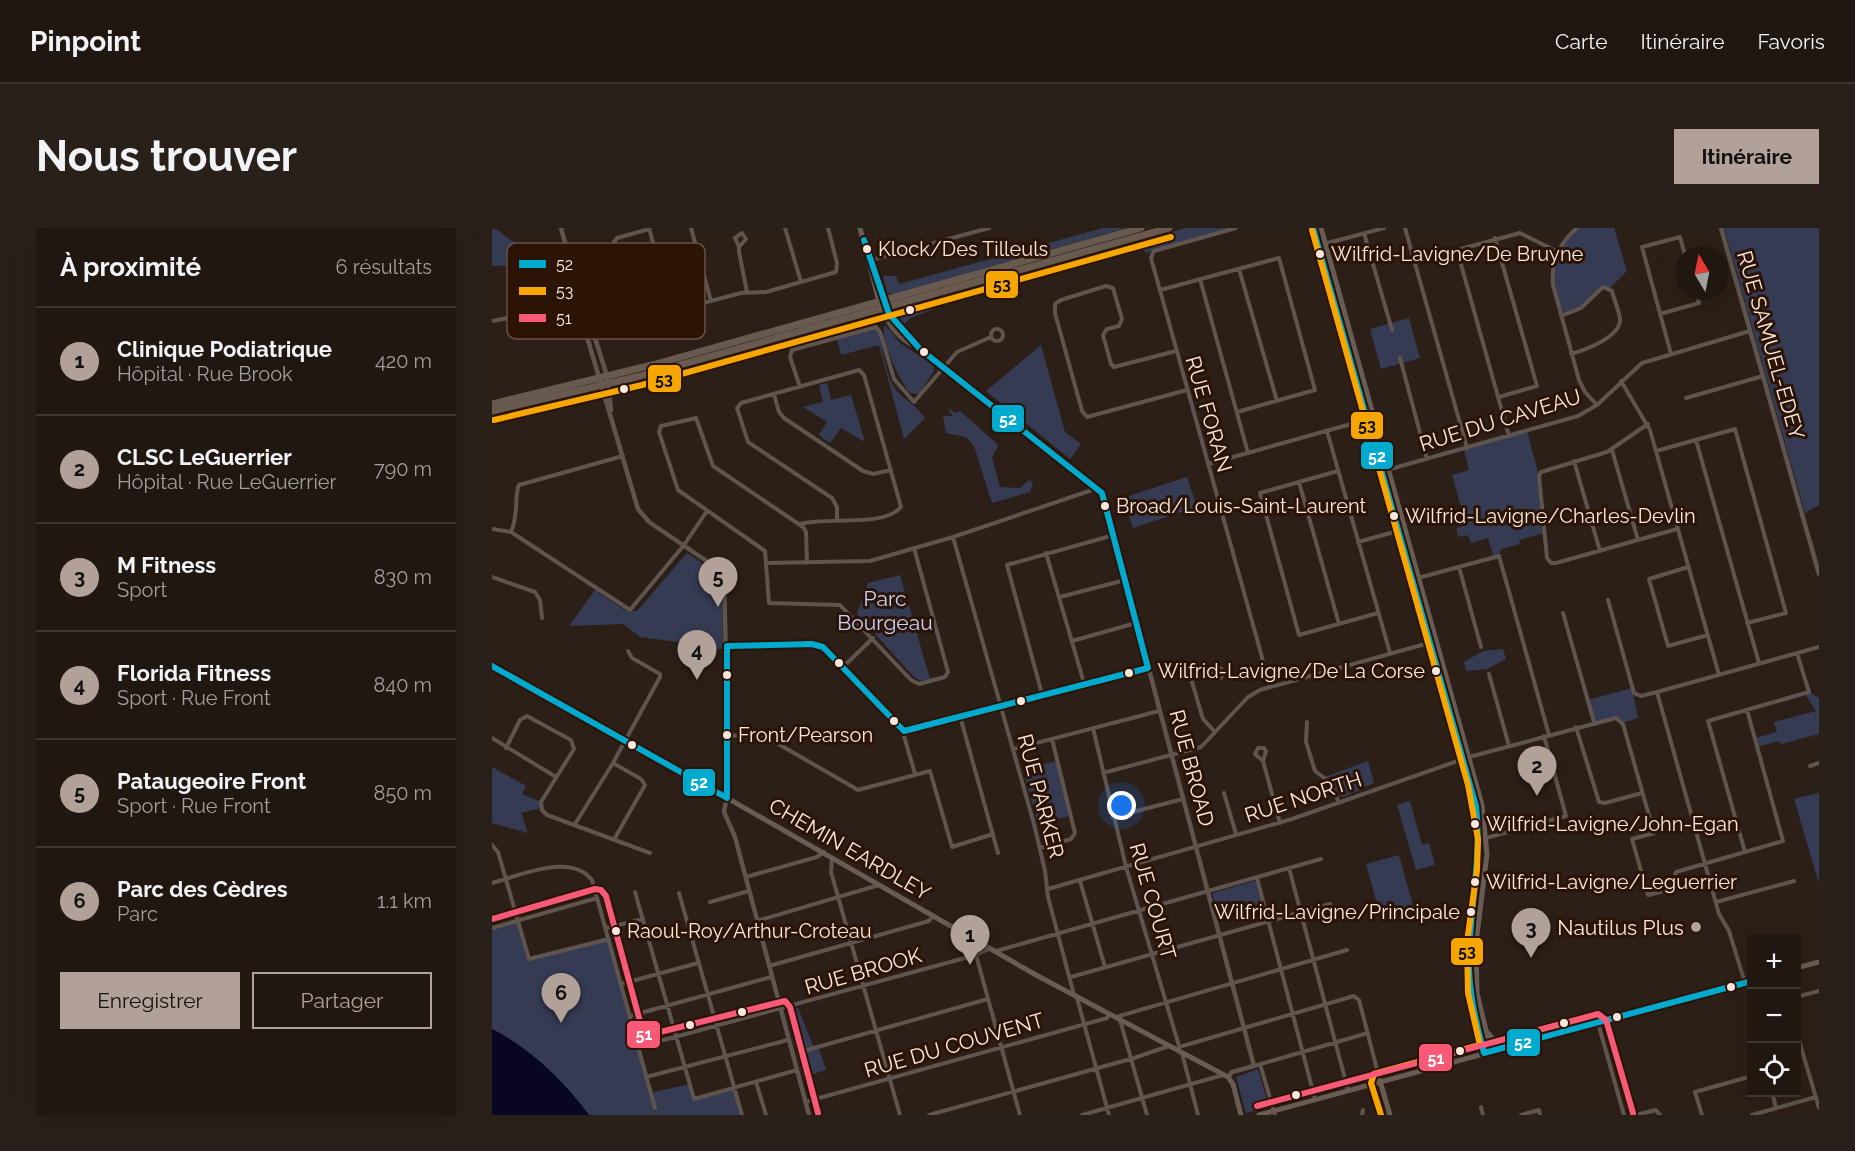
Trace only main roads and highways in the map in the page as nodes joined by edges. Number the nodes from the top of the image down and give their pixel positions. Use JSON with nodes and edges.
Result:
{"nodes":[{"id":1,"x":860,"y":228,"type":"edge"},
{"id":2,"x":1127,"y":228,"type":"edge"},
{"id":3,"x":1141,"y":228,"type":"edge"},
{"id":4,"x":1170,"y":228,"type":"edge"},
{"id":5,"x":1313,"y":228,"type":"edge"},
{"id":6,"x":1322,"y":228,"type":"edge"},
{"id":7,"x":1104,"y":238,"type":"junction"},
{"id":8,"x":883,"y":304,"type":"junction"},
{"id":9,"x":604,"y":381,"type":"junction"},
{"id":10,"x":492,"y":404,"type":"edge"},
{"id":11,"x":492,"y":411,"type":"edge"},
{"id":12,"x":492,"y":666,"type":"edge"},
{"id":13,"x":1466,"y":758,"type":"junction"},
{"id":14,"x":1819,"y":962,"type":"edge"},
{"id":15,"x":1801,"y":967,"type":"edge"},
{"id":16,"x":1747,"y":982,"type":"edge"},
{"id":17,"x":1484,"y":1024,"type":"junction"},
{"id":18,"x":1523,"y":1043,"type":"junction"},
{"id":19,"x":1487,"y":1052,"type":"junction"},
{"id":20,"x":1380,"y":1081,"type":"junction"},
{"id":21,"x":1274,"y":1113,"type":"edge"},
{"id":22,"x":1241,"y":1115,"type":"edge"},
{"id":23,"x":1258,"y":1115,"type":"edge"},
{"id":24,"x":1390,"y":1115,"type":"edge"}],
"edges":[{"from":1,"to":8,"type":"main road"},
{"from":2,"to":7,"type":"highway"},
{"from":3,"to":7,"type":"highway"},
{"from":4,"to":8,"type":"highway"},
{"from":5,"to":13,"type":"main road"},
{"from":6,"to":13,"type":"main road"},
{"from":7,"to":8,"type":"highway"},
{"from":8,"to":9,"type":"highway"},
{"from":9,"to":10,"type":"highway"},
{"from":9,"to":11,"type":"highway"},
{"from":12,"to":22,"type":"main road","name":"CHEMIN EARDLEY"},
{"from":13,"to":17,"type":"main road"},
{"from":13,"to":19,"type":"main road"},
{"from":14,"to":15,"type":"main road"},
{"from":16,"to":18,"type":"main road"},
{"from":17,"to":18,"type":"main road"},
{"from":17,"to":19,"type":"main road"},
{"from":18,"to":19,"type":"main road"},
{"from":19,"to":20,"type":"main road"},
{"from":20,"to":21,"type":"main road"},
{"from":20,"to":24,"type":"main road"},
{"from":21,"to":23,"type":"main road"}]}
